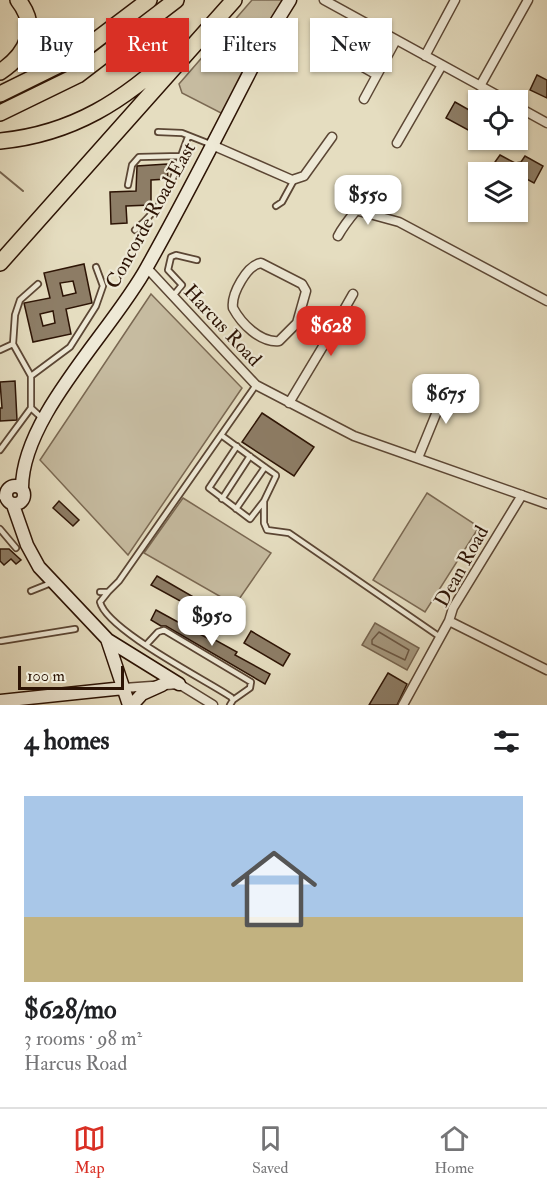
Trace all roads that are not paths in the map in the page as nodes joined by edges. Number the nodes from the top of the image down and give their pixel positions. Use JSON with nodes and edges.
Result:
{"nodes":[{"id":1,"x":18,"y":0,"type":"edge"},
{"id":2,"x":149,"y":0,"type":"edge"},
{"id":3,"x":176,"y":0,"type":"edge"},
{"id":4,"x":233,"y":0,"type":"edge"},
{"id":5,"x":290,"y":0,"type":"edge"},
{"id":6,"x":324,"y":0,"type":"edge"},
{"id":7,"x":455,"y":0,"type":"edge"},
{"id":8,"x":528,"y":0,"type":"edge"},
{"id":9,"x":396,"y":40,"type":"junction"},
{"id":10,"x":425,"y":56,"type":"junction"},
{"id":11,"x":442,"y":65,"type":"junction"},
{"id":12,"x":0,"y":72,"type":"edge"},
{"id":13,"x":372,"y":72,"type":"edge"},
{"id":14,"x":377,"y":75,"type":"junction"},
{"id":15,"x":480,"y":86,"type":"junction"},
{"id":16,"x":487,"y":90,"type":"edge"},
{"id":17,"x":0,"y":94,"type":"edge"},
{"id":18,"x":37,"y":97,"type":"junction"},
{"id":19,"x":364,"y":99,"type":"dead end"},
{"id":20,"x":0,"y":113,"type":"edge"},
{"id":21,"x":528,"y":113,"type":"edge"},
{"id":22,"x":0,"y":119,"type":"edge"},
{"id":23,"x":547,"y":123,"type":"edge"},
{"id":24,"x":158,"y":132,"type":"dead end"},
{"id":25,"x":188,"y":137,"type":"junction"},
{"id":26,"x":332,"y":137,"type":"dead end"},
{"id":27,"x":4,"y":140,"type":"edge"},
{"id":28,"x":397,"y":144,"type":"dead end"},
{"id":29,"x":212,"y":145,"type":"junction"},
{"id":30,"x":181,"y":156,"type":"junction"},
{"id":31,"x":294,"y":180,"type":"junction"},
{"id":32,"x":128,"y":185,"type":"dead end"},
{"id":33,"x":375,"y":185,"type":"dead end"},
{"id":34,"x":276,"y":206,"type":"dead end"},
{"id":35,"x":355,"y":210,"type":"junction"},
{"id":36,"x":135,"y":230,"type":"dead end"},
{"id":37,"x":338,"y":236,"type":"dead end"},
{"id":38,"x":197,"y":260,"type":"dead end"},
{"id":39,"x":0,"y":263,"type":"edge"},
{"id":40,"x":96,"y":267,"type":"dead end"},
{"id":41,"x":147,"y":268,"type":"junction"},
{"id":42,"x":38,"y":284,"type":"dead end"},
{"id":43,"x":353,"y":294,"type":"dead end"},
{"id":44,"x":173,"y":296,"type":"junction"},
{"id":45,"x":547,"y":301,"type":"edge"},
{"id":46,"x":297,"y":323,"type":"junction"},
{"id":47,"x":325,"y":343,"type":"junction"},
{"id":48,"x":13,"y":344,"type":"junction"},
{"id":49,"x":0,"y":350,"type":"edge"},
{"id":50,"x":31,"y":376,"type":"junction"},
{"id":51,"x":256,"y":385,"type":"junction"},
{"id":52,"x":456,"y":387,"type":"dead end"},
{"id":53,"x":289,"y":403,"type":"junction"},
{"id":54,"x":31,"y":408,"type":"junction"},
{"id":55,"x":43,"y":419,"type":"junction"},
{"id":56,"x":221,"y":435,"type":"junction"},
{"id":57,"x":237,"y":446,"type":"junction"},
{"id":58,"x":0,"y":450,"type":"edge"},
{"id":59,"x":250,"y":456,"type":"junction"},
{"id":60,"x":418,"y":458,"type":"junction"},
{"id":61,"x":265,"y":467,"type":"junction"},
{"id":62,"x":522,"y":495,"type":"junction"},
{"id":63,"x":12,"y":496,"type":"edge"},
{"id":64,"x":222,"y":499,"type":"junction"},
{"id":65,"x":264,"y":501,"type":"junction"},
{"id":66,"x":547,"y":504,"type":"edge"},
{"id":67,"x":236,"y":509,"type":"junction"},
{"id":68,"x":0,"y":529,"type":"edge"},
{"id":69,"x":16,"y":548,"type":"dead end"},
{"id":70,"x":54,"y":582,"type":"junction"},
{"id":71,"x":31,"y":591,"type":"dead end"},
{"id":72,"x":100,"y":592,"type":"dead end"},
{"id":73,"x":108,"y":592,"type":"junction"},
{"id":74,"x":449,"y":621,"type":"junction"},
{"id":75,"x":75,"y":629,"type":"dead end"},
{"id":76,"x":0,"y":634,"type":"edge"},
{"id":77,"x":440,"y":637,"type":"junction"},
{"id":78,"x":107,"y":639,"type":"junction"},
{"id":79,"x":0,"y":641,"type":"edge"},
{"id":80,"x":146,"y":645,"type":"junction"},
{"id":81,"x":547,"y":670,"type":"edge"},
{"id":82,"x":179,"y":684,"type":"junction"},
{"id":83,"x":162,"y":685,"type":"junction"},
{"id":84,"x":124,"y":688,"type":"junction"},
{"id":85,"x":0,"y":700,"type":"edge"},
{"id":86,"x":45,"y":700,"type":"edge"},
{"id":87,"x":232,"y":703,"type":"edge"},
{"id":88,"x":131,"y":705,"type":"edge"},
{"id":89,"x":213,"y":705,"type":"edge"},
{"id":90,"x":403,"y":705,"type":"edge"}],
"edges":[{"from":1,"to":12,"type":"highway"},
{"from":2,"to":17,"type":"highway"},
{"from":3,"to":18,"type":"highway"},
{"from":4,"to":27,"type":"highway"},
{"from":4,"to":39,"type":"highway"},
{"from":5,"to":29,"type":"main road","name":"Concorde Road East"},
{"from":6,"to":9,"type":"street"},
{"from":7,"to":10,"type":"street"},
{"from":8,"to":15,"type":"street"},
{"from":9,"to":10,"type":"street"},
{"from":9,"to":14,"type":"street"},
{"from":10,"to":11,"type":"street"},
{"from":11,"to":15,"type":"street"},
{"from":11,"to":28,"type":"street"},
{"from":13,"to":14,"type":"street"},
{"from":14,"to":19,"type":"street"},
{"from":15,"to":16,"type":"street"},
{"from":18,"to":20,"type":"highway"},
{"from":18,"to":22,"type":"highway"},
{"from":21,"to":23,"type":"street"},
{"from":24,"to":25,"type":"lane"},
{"from":25,"to":29,"type":"lane"},
{"from":25,"to":30,"type":"lane"},
{"from":26,"to":31,"type":"street"},
{"from":29,"to":31,"type":"street"},
{"from":29,"to":41,"type":"main road","name":"Concorde Road East"},
{"from":30,"to":32,"type":"lane"},
{"from":30,"to":36,"type":"lane"},
{"from":31,"to":34,"type":"lane"},
{"from":33,"to":35,"type":"street"},
{"from":35,"to":37,"type":"street"},
{"from":35,"to":45,"type":"street"},
{"from":38,"to":44,"type":"lane"},
{"from":40,"to":50,"type":"lane"},
{"from":41,"to":44,"type":"street","name":"Harcus Road"},
{"from":41,"to":55,"type":"main road","name":"Concorde Road East"},
{"from":42,"to":48,"type":"lane"},
{"from":43,"to":47,"type":"street"},
{"from":44,"to":51,"type":"street","name":"Harcus Road"},
{"from":46,"to":46,"type":"street"},
{"from":46,"to":47,"type":"street"},
{"from":47,"to":53,"type":"street"},
{"from":48,"to":49,"type":"lane"},
{"from":48,"to":50,"type":"lane"},
{"from":50,"to":54,"type":"lane"},
{"from":51,"to":53,"type":"street","name":"Harcus Road"},
{"from":51,"to":56,"type":"lane"},
{"from":52,"to":60,"type":"street"},
{"from":53,"to":60,"type":"street","name":"Harcus Road"},
{"from":54,"to":55,"type":"lane"},
{"from":54,"to":58,"type":"lane"},
{"from":55,"to":63,"type":"main road","name":"Concorde Road East"},
{"from":56,"to":57,"type":"lane"},
{"from":56,"to":73,"type":"lane"},
{"from":57,"to":59,"type":"lane"},
{"from":57,"to":64,"type":"lane"},
{"from":59,"to":61,"type":"lane"},
{"from":59,"to":64,"type":"lane"},
{"from":60,"to":62,"type":"street","name":"Harcus Road"},
{"from":61,"to":65,"type":"lane"},
{"from":61,"to":67,"type":"lane"},
{"from":62,"to":66,"type":"street","name":"Harcus Road"},
{"from":62,"to":74,"type":"street","name":"Dean Road"},
{"from":63,"to":70,"type":"main road","name":"Concorde Road East"},
{"from":64,"to":67,"type":"lane"},
{"from":65,"to":67,"type":"lane"},
{"from":65,"to":77,"type":"lane"},
{"from":68,"to":69,"type":"lane"},
{"from":70,"to":71,"type":"lane"},
{"from":70,"to":78,"type":"main road","name":"Concorde Road East"},
{"from":72,"to":73,"type":"lane"},
{"from":73,"to":80,"type":"lane"},
{"from":74,"to":77,"type":"street"},
{"from":74,"to":81,"type":"street","name":"Dean Road"},
{"from":75,"to":79,"type":"lane"},
{"from":76,"to":79,"type":"lane"},
{"from":77,"to":90,"type":"street"},
{"from":78,"to":82,"type":"main road"},
{"from":78,"to":84,"type":"main road","name":"Concorde Road East"},
{"from":80,"to":87,"type":"lane"},
{"from":80,"to":87,"type":"lane"},
{"from":82,"to":83,"type":"street"},
{"from":82,"to":89,"type":"street"},
{"from":83,"to":84,"type":"street"},
{"from":83,"to":88,"type":"main road"},
{"from":84,"to":86,"type":"main road"},
{"from":84,"to":88,"type":"main road","name":"Concorde Road East"},
{"from":85,"to":86,"type":"main road"}]}
